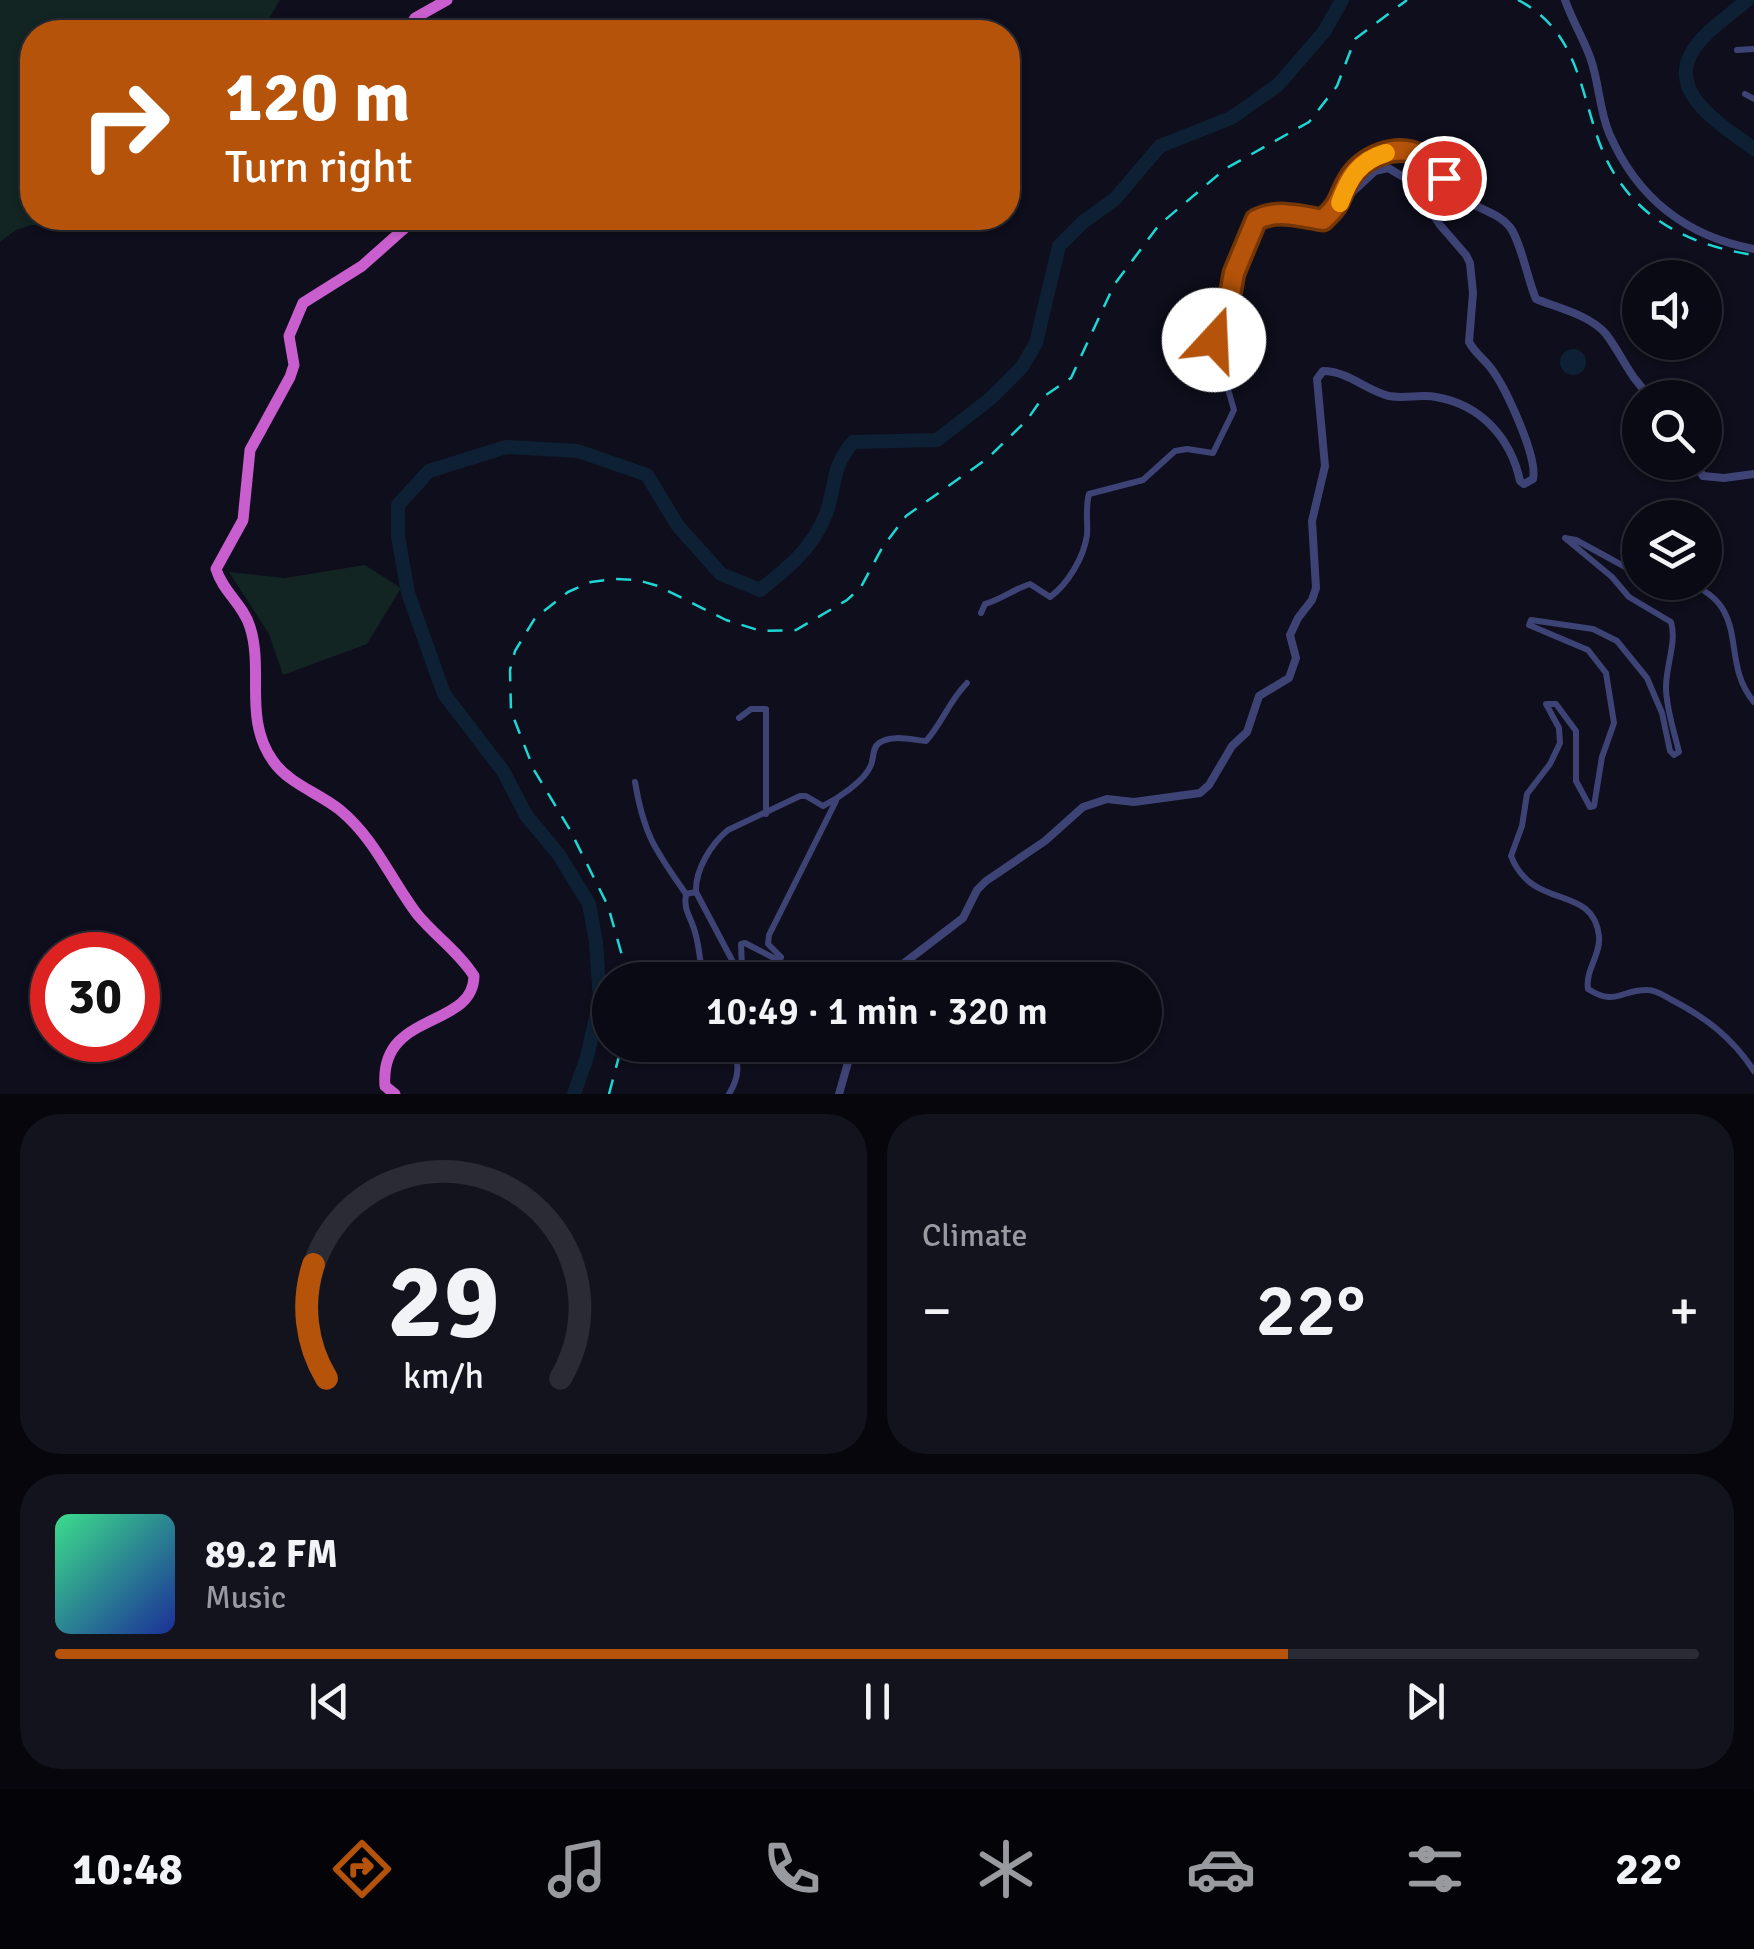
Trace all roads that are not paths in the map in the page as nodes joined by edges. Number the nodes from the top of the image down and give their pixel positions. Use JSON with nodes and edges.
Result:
{"nodes":[{"id":1,"x":447,"y":0,"type":"edge"},
{"id":2,"x":1565,"y":0,"type":"edge"},
{"id":3,"x":414,"y":20,"type":"edge"},
{"id":4,"x":1754,"y":49,"type":"edge"},
{"id":5,"x":1736,"y":50,"type":"dead end"},
{"id":6,"x":1745,"y":94,"type":"dead end"},
{"id":7,"x":1754,"y":99,"type":"edge"},
{"id":8,"x":1344,"y":192,"type":"junction"},
{"id":9,"x":402,"y":230,"type":"edge"},
{"id":10,"x":1754,"y":250,"type":"edge"},
{"id":11,"x":1633,"y":380,"type":"edge"},
{"id":12,"x":1754,"y":474,"type":"edge"},
{"id":13,"x":1722,"y":478,"type":"edge"},
{"id":14,"x":1622,"y":565,"type":"edge"},
{"id":15,"x":1622,"y":589,"type":"edge"},
{"id":16,"x":1722,"y":599,"type":"edge"},
{"id":17,"x":1634,"y":600,"type":"edge"},
{"id":18,"x":981,"y":612,"type":"dead end"},
{"id":19,"x":967,"y":684,"type":"dead end"},
{"id":20,"x":1754,"y":702,"type":"edge"},
{"id":21,"x":739,"y":718,"type":"dead end"},
{"id":22,"x":634,"y":782,"type":"dead end"},
{"id":23,"x":840,"y":793,"type":"junction"},
{"id":24,"x":766,"y":814,"type":"junction"},
{"id":25,"x":696,"y":892,"type":"junction"},
{"id":26,"x":686,"y":894,"type":"junction"},
{"id":27,"x":785,"y":961,"type":"joint"},
{"id":28,"x":699,"y":962,"type":"edge"},
{"id":29,"x":906,"y":962,"type":"edge"},
{"id":30,"x":738,"y":1062,"type":"edge"},
{"id":31,"x":848,"y":1062,"type":"edge"},
{"id":32,"x":1754,"y":1071,"type":"edge"},
{"id":33,"x":395,"y":1094,"type":"edge"},
{"id":34,"x":729,"y":1094,"type":"edge"},
{"id":35,"x":838,"y":1094,"type":"edge"}],
"edges":[{"from":1,"to":3,"type":"highway"},
{"from":2,"to":10,"type":"street"},
{"from":4,"to":5,"type":"street"},
{"from":6,"to":7,"type":"street"},
{"from":8,"to":11,"type":"street"},
{"from":8,"to":18,"type":"street"},
{"from":8,"to":29,"type":"street"},
{"from":9,"to":33,"type":"highway"},
{"from":12,"to":13,"type":"street"},
{"from":14,"to":15,"type":"street"},
{"from":16,"to":20,"type":"street"},
{"from":17,"to":32,"type":"street"},
{"from":19,"to":23,"type":"street"},
{"from":21,"to":24,"type":"street"},
{"from":22,"to":26,"type":"street"},
{"from":23,"to":24,"type":"street"},
{"from":23,"to":27,"type":"street"},
{"from":24,"to":25,"type":"street"},
{"from":25,"to":26,"type":"street"},
{"from":25,"to":27,"type":"street"},
{"from":26,"to":28,"type":"street"},
{"from":30,"to":34,"type":"street"},
{"from":31,"to":35,"type":"street"}]}
